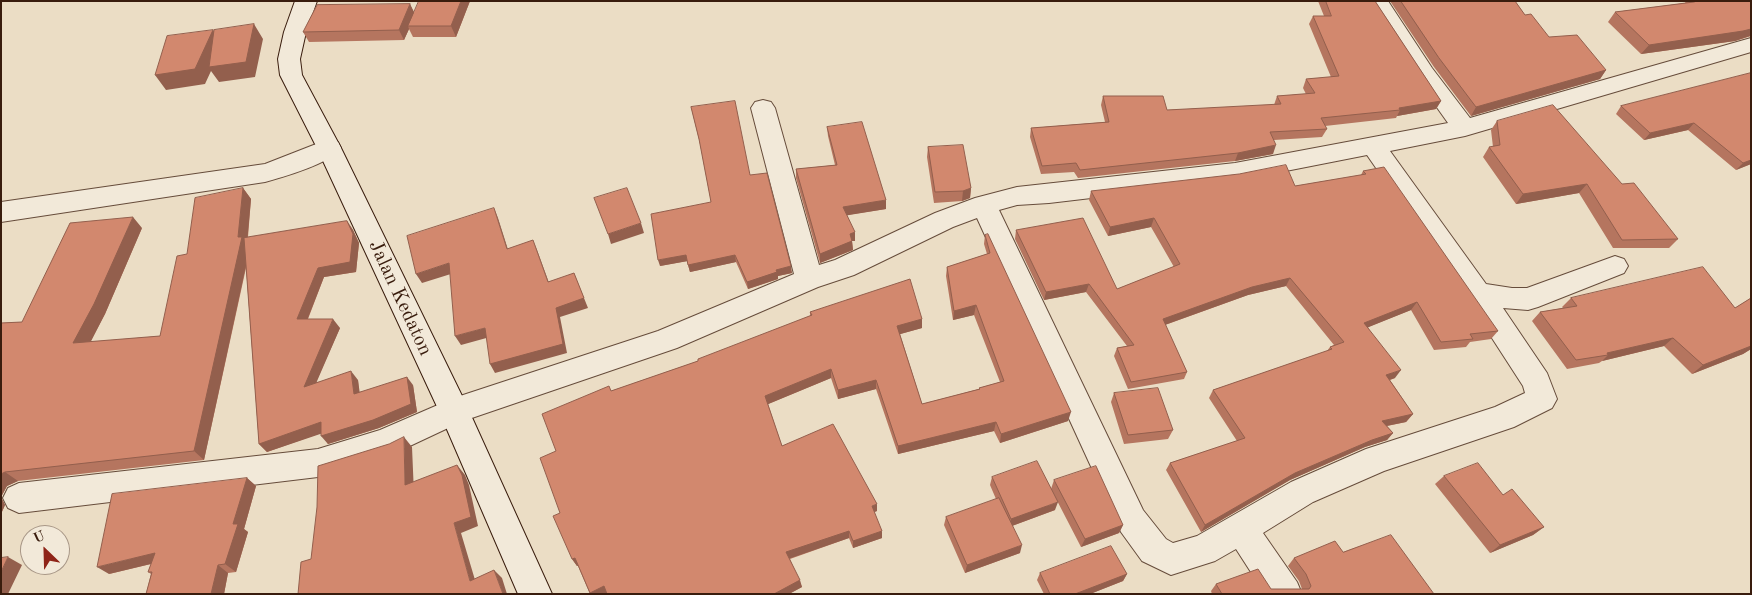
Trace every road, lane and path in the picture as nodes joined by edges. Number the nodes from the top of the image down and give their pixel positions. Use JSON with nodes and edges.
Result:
{"nodes":[{"id":1,"x":306,"y":1,"type":"edge"},
{"id":2,"x":1377,"y":1,"type":"edge"},
{"id":3,"x":1751,"y":45,"type":"edge"},
{"id":4,"x":763,"y":108,"type":"dead end"},
{"id":5,"x":1465,"y":128,"type":"junction"},
{"id":6,"x":1373,"y":146,"type":"junction"},
{"id":7,"x":329,"y":148,"type":"junction"},
{"id":8,"x":984,"y":205,"type":"junction"},
{"id":9,"x":1,"y":212,"type":"edge"},
{"id":10,"x":1615,"y":266,"type":"dead end"},
{"id":11,"x":809,"y":279,"type":"junction"},
{"id":12,"x":1478,"y":293,"type":"junction"},
{"id":13,"x":454,"y":411,"type":"junction"},
{"id":14,"x":19,"y":498,"type":"dead end"},
{"id":15,"x":1242,"y":530,"type":"junction"},
{"id":16,"x":535,"y":594,"type":"edge"},
{"id":17,"x":1285,"y":594,"type":"edge"}],
"edges":[{"from":1,"to":7,"type":"street","name":"Jalan Kedaton"},
{"from":2,"to":5,"type":"street"},
{"from":3,"to":5,"type":"street"},
{"from":4,"to":11,"type":"street"},
{"from":5,"to":6,"type":"street"},
{"from":6,"to":8,"type":"street"},
{"from":6,"to":12,"type":"street"},
{"from":7,"to":9,"type":"street"},
{"from":7,"to":13,"type":"street","name":"Jalan Kedaton"},
{"from":8,"to":11,"type":"street"},
{"from":8,"to":15,"type":"street"},
{"from":10,"to":12,"type":"street"},
{"from":11,"to":13,"type":"street"},
{"from":12,"to":15,"type":"street"},
{"from":13,"to":14,"type":"street"},
{"from":13,"to":16,"type":"street","name":"Jalan Kedaton"},
{"from":15,"to":17,"type":"street"}]}
